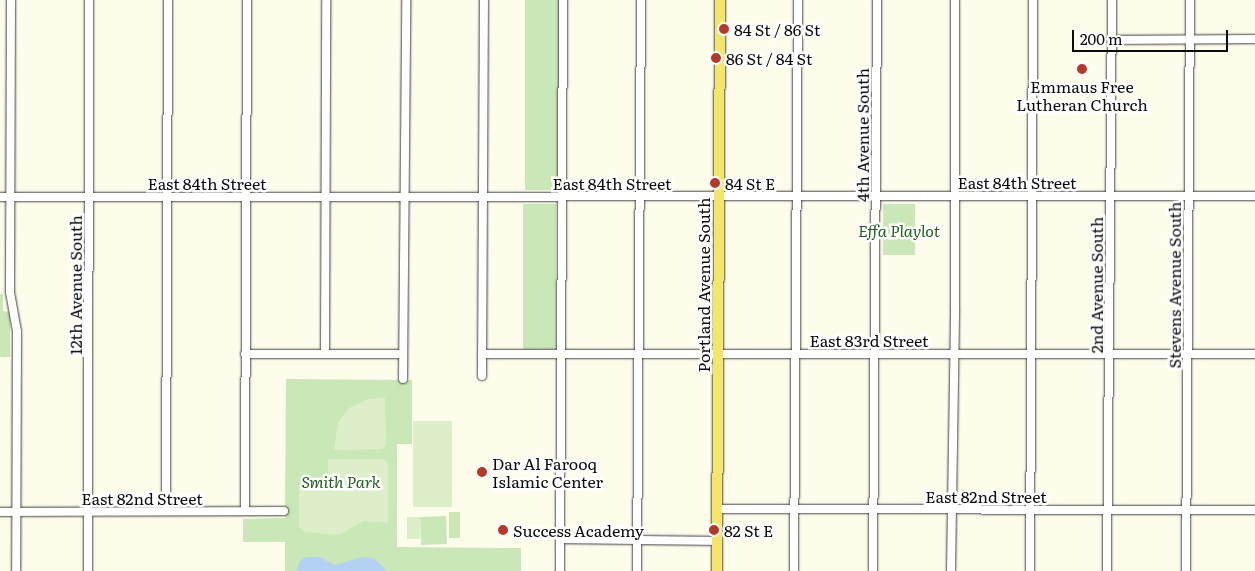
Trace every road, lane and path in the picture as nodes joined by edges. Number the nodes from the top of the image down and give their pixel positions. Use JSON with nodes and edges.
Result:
{"nodes":[{"id":1,"x":11,"y":0,"type":"edge"},
{"id":2,"x":89,"y":0,"type":"edge"},
{"id":3,"x":168,"y":0,"type":"edge"},
{"id":4,"x":247,"y":0,"type":"edge"},
{"id":5,"x":326,"y":0,"type":"edge"},
{"id":6,"x":406,"y":0,"type":"edge"},
{"id":7,"x":484,"y":0,"type":"edge"},
{"id":8,"x":563,"y":0,"type":"edge"},
{"id":9,"x":641,"y":0,"type":"edge"},
{"id":10,"x":720,"y":0,"type":"edge"},
{"id":11,"x":798,"y":0,"type":"edge"},
{"id":12,"x":877,"y":0,"type":"edge"},
{"id":13,"x":955,"y":0,"type":"edge"},
{"id":14,"x":1033,"y":0,"type":"edge"},
{"id":15,"x":1112,"y":0,"type":"edge"},
{"id":16,"x":1190,"y":0,"type":"edge"},
{"id":17,"x":1255,"y":39,"type":"edge"},
{"id":18,"x":1112,"y":40,"type":"junction"},
{"id":19,"x":1190,"y":40,"type":"junction"},
{"id":20,"x":483,"y":196,"type":"junction"},
{"id":21,"x":562,"y":196,"type":"junction"},
{"id":22,"x":640,"y":196,"type":"junction"},
{"id":23,"x":719,"y":196,"type":"junction"},
{"id":24,"x":796,"y":196,"type":"junction"},
{"id":25,"x":875,"y":196,"type":"junction"},
{"id":26,"x":955,"y":196,"type":"junction"},
{"id":27,"x":1032,"y":196,"type":"junction"},
{"id":28,"x":1110,"y":196,"type":"junction"},
{"id":29,"x":1188,"y":196,"type":"junction"},
{"id":30,"x":1255,"y":196,"type":"edge"},
{"id":31,"x":0,"y":197,"type":"edge"},
{"id":32,"x":10,"y":197,"type":"junction"},
{"id":33,"x":89,"y":197,"type":"junction"},
{"id":34,"x":167,"y":197,"type":"junction"},
{"id":35,"x":246,"y":197,"type":"junction"},
{"id":36,"x":326,"y":197,"type":"junction"},
{"id":37,"x":404,"y":197,"type":"junction"},
{"id":38,"x":245,"y":354,"type":"junction"},
{"id":39,"x":325,"y":354,"type":"junction"},
{"id":40,"x":403,"y":354,"type":"junction"},
{"id":41,"x":482,"y":354,"type":"junction"},
{"id":42,"x":561,"y":354,"type":"junction"},
{"id":43,"x":640,"y":354,"type":"junction"},
{"id":44,"x":718,"y":354,"type":"junction"},
{"id":45,"x":795,"y":354,"type":"junction"},
{"id":46,"x":874,"y":354,"type":"junction"},
{"id":47,"x":955,"y":354,"type":"junction"},
{"id":48,"x":1031,"y":354,"type":"junction"},
{"id":49,"x":1109,"y":354,"type":"junction"},
{"id":50,"x":1187,"y":354,"type":"junction"},
{"id":51,"x":1255,"y":354,"type":"edge"},
{"id":52,"x":482,"y":376,"type":"dead end"},
{"id":53,"x":403,"y":379,"type":"dead end"},
{"id":54,"x":717,"y":509,"type":"junction"},
{"id":55,"x":794,"y":509,"type":"junction"},
{"id":56,"x":873,"y":509,"type":"junction"},
{"id":57,"x":953,"y":509,"type":"junction"},
{"id":58,"x":1030,"y":509,"type":"junction"},
{"id":59,"x":1108,"y":509,"type":"junction"},
{"id":60,"x":1186,"y":509,"type":"junction"},
{"id":61,"x":1255,"y":510,"type":"edge"},
{"id":62,"x":166,"y":511,"type":"junction"},
{"id":63,"x":245,"y":511,"type":"junction"},
{"id":64,"x":284,"y":511,"type":"dead end"},
{"id":65,"x":0,"y":512,"type":"edge"},
{"id":66,"x":16,"y":512,"type":"junction"},
{"id":67,"x":88,"y":512,"type":"junction"},
{"id":68,"x":560,"y":539,"type":"junction"},
{"id":69,"x":638,"y":540,"type":"junction"},
{"id":70,"x":717,"y":541,"type":"junction"},
{"id":71,"x":16,"y":571,"type":"edge"},
{"id":72,"x":88,"y":571,"type":"edge"},
{"id":73,"x":560,"y":571,"type":"edge"},
{"id":74,"x":637,"y":571,"type":"edge"},
{"id":75,"x":716,"y":571,"type":"edge"},
{"id":76,"x":794,"y":571,"type":"edge"},
{"id":77,"x":872,"y":571,"type":"edge"},
{"id":78,"x":951,"y":571,"type":"edge"},
{"id":79,"x":1030,"y":571,"type":"edge"},
{"id":80,"x":1107,"y":571,"type":"edge"},
{"id":81,"x":1186,"y":571,"type":"edge"}],
"edges":[{"from":1,"to":32,"type":"street"},
{"from":2,"to":33,"type":"street","name":"12th Avenue South"},
{"from":3,"to":34,"type":"street"},
{"from":4,"to":35,"type":"street"},
{"from":5,"to":36,"type":"street"},
{"from":6,"to":37,"type":"street"},
{"from":7,"to":20,"type":"street"},
{"from":8,"to":21,"type":"street"},
{"from":9,"to":22,"type":"street"},
{"from":10,"to":23,"type":"main road","name":"Portland Avenue South"},
{"from":11,"to":24,"type":"street"},
{"from":12,"to":25,"type":"street","name":"4th Avenue South"},
{"from":13,"to":26,"type":"street"},
{"from":14,"to":27,"type":"street"},
{"from":15,"to":18,"type":"street","name":"2nd Avenue South"},
{"from":16,"to":19,"type":"street","name":"Stevens Avenue South"},
{"from":17,"to":19,"type":"street"},
{"from":18,"to":19,"type":"street"},
{"from":18,"to":28,"type":"street","name":"2nd Avenue South"},
{"from":19,"to":29,"type":"street","name":"Stevens Avenue South"},
{"from":20,"to":21,"type":"street","name":"East 84th Street"},
{"from":20,"to":37,"type":"street","name":"East 84th Street"},
{"from":20,"to":41,"type":"street"},
{"from":21,"to":22,"type":"street","name":"East 84th Street"},
{"from":21,"to":42,"type":"street"},
{"from":22,"to":23,"type":"street","name":"East 84th Street"},
{"from":22,"to":43,"type":"street"},
{"from":23,"to":24,"type":"street","name":"East 84th Street"},
{"from":23,"to":44,"type":"main road","name":"Portland Avenue South"},
{"from":24,"to":25,"type":"street","name":"East 84th Street"},
{"from":24,"to":45,"type":"street"},
{"from":25,"to":26,"type":"street","name":"East 84th Street"},
{"from":25,"to":46,"type":"street","name":"4th Avenue South"},
{"from":26,"to":27,"type":"street","name":"East 84th Street"},
{"from":26,"to":47,"type":"street"},
{"from":27,"to":28,"type":"street","name":"East 84th Street"},
{"from":27,"to":48,"type":"street"},
{"from":28,"to":29,"type":"street","name":"East 84th Street"},
{"from":28,"to":49,"type":"street","name":"2nd Avenue South"},
{"from":29,"to":30,"type":"street","name":"East 84th Street"},
{"from":29,"to":50,"type":"street","name":"Stevens Avenue South"},
{"from":31,"to":32,"type":"street","name":"East 84th Street"},
{"from":32,"to":33,"type":"street","name":"East 84th Street"},
{"from":32,"to":66,"type":"street"},
{"from":33,"to":34,"type":"street","name":"East 84th Street"},
{"from":33,"to":67,"type":"street","name":"12th Avenue South"},
{"from":34,"to":35,"type":"street","name":"East 84th Street"},
{"from":34,"to":62,"type":"street"},
{"from":35,"to":36,"type":"street","name":"East 84th Street"},
{"from":35,"to":38,"type":"street"},
{"from":36,"to":37,"type":"street","name":"East 84th Street"},
{"from":36,"to":39,"type":"street"},
{"from":37,"to":40,"type":"street"},
{"from":38,"to":39,"type":"street"},
{"from":38,"to":63,"type":"street"},
{"from":39,"to":40,"type":"street"},
{"from":40,"to":53,"type":"street"},
{"from":41,"to":42,"type":"street","name":"East 83rd Street"},
{"from":41,"to":52,"type":"street"},
{"from":42,"to":43,"type":"street","name":"East 83rd Street"},
{"from":42,"to":68,"type":"street"},
{"from":43,"to":44,"type":"street","name":"East 83rd Street"},
{"from":43,"to":69,"type":"street"},
{"from":44,"to":45,"type":"street","name":"East 83rd Street"},
{"from":44,"to":54,"type":"main road","name":"Portland Avenue South"},
{"from":45,"to":46,"type":"street","name":"East 83rd Street"},
{"from":45,"to":55,"type":"street"},
{"from":46,"to":47,"type":"street","name":"East 83rd Street"},
{"from":46,"to":56,"type":"street","name":"4th Avenue South"},
{"from":47,"to":48,"type":"street","name":"East 83rd Street"},
{"from":47,"to":57,"type":"street"},
{"from":48,"to":49,"type":"street","name":"East 83rd Street"},
{"from":48,"to":58,"type":"street"},
{"from":49,"to":50,"type":"street","name":"East 83rd Street"},
{"from":49,"to":59,"type":"street","name":"2nd Avenue South"},
{"from":50,"to":51,"type":"street","name":"East 83rd Street"},
{"from":50,"to":60,"type":"street","name":"Stevens Avenue South"},
{"from":54,"to":55,"type":"street","name":"East 82nd Street"},
{"from":54,"to":70,"type":"main road","name":"Portland Avenue South"},
{"from":55,"to":56,"type":"street","name":"East 82nd Street"},
{"from":55,"to":76,"type":"street"},
{"from":56,"to":57,"type":"street","name":"East 82nd Street"},
{"from":56,"to":77,"type":"street","name":"4th Avenue South"},
{"from":57,"to":58,"type":"street","name":"East 82nd Street"},
{"from":57,"to":78,"type":"street"},
{"from":58,"to":59,"type":"street","name":"East 82nd Street"},
{"from":58,"to":79,"type":"street"},
{"from":59,"to":60,"type":"street","name":"East 82nd Street"},
{"from":59,"to":80,"type":"street","name":"2nd Avenue South"},
{"from":60,"to":61,"type":"street","name":"East 82nd Street"},
{"from":60,"to":81,"type":"street","name":"Stevens Avenue South"},
{"from":62,"to":63,"type":"street","name":"East 82nd Street"},
{"from":62,"to":67,"type":"street","name":"East 82nd Street"},
{"from":63,"to":64,"type":"street","name":"East 82nd Street"},
{"from":65,"to":66,"type":"street","name":"East 82nd Street"},
{"from":66,"to":67,"type":"street","name":"East 82nd Street"},
{"from":66,"to":71,"type":"street"},
{"from":67,"to":72,"type":"street","name":"12th Avenue South"},
{"from":68,"to":69,"type":"street"},
{"from":68,"to":73,"type":"street"},
{"from":69,"to":70,"type":"street"},
{"from":69,"to":74,"type":"street"},
{"from":70,"to":75,"type":"main road","name":"Portland Avenue South"}]}
